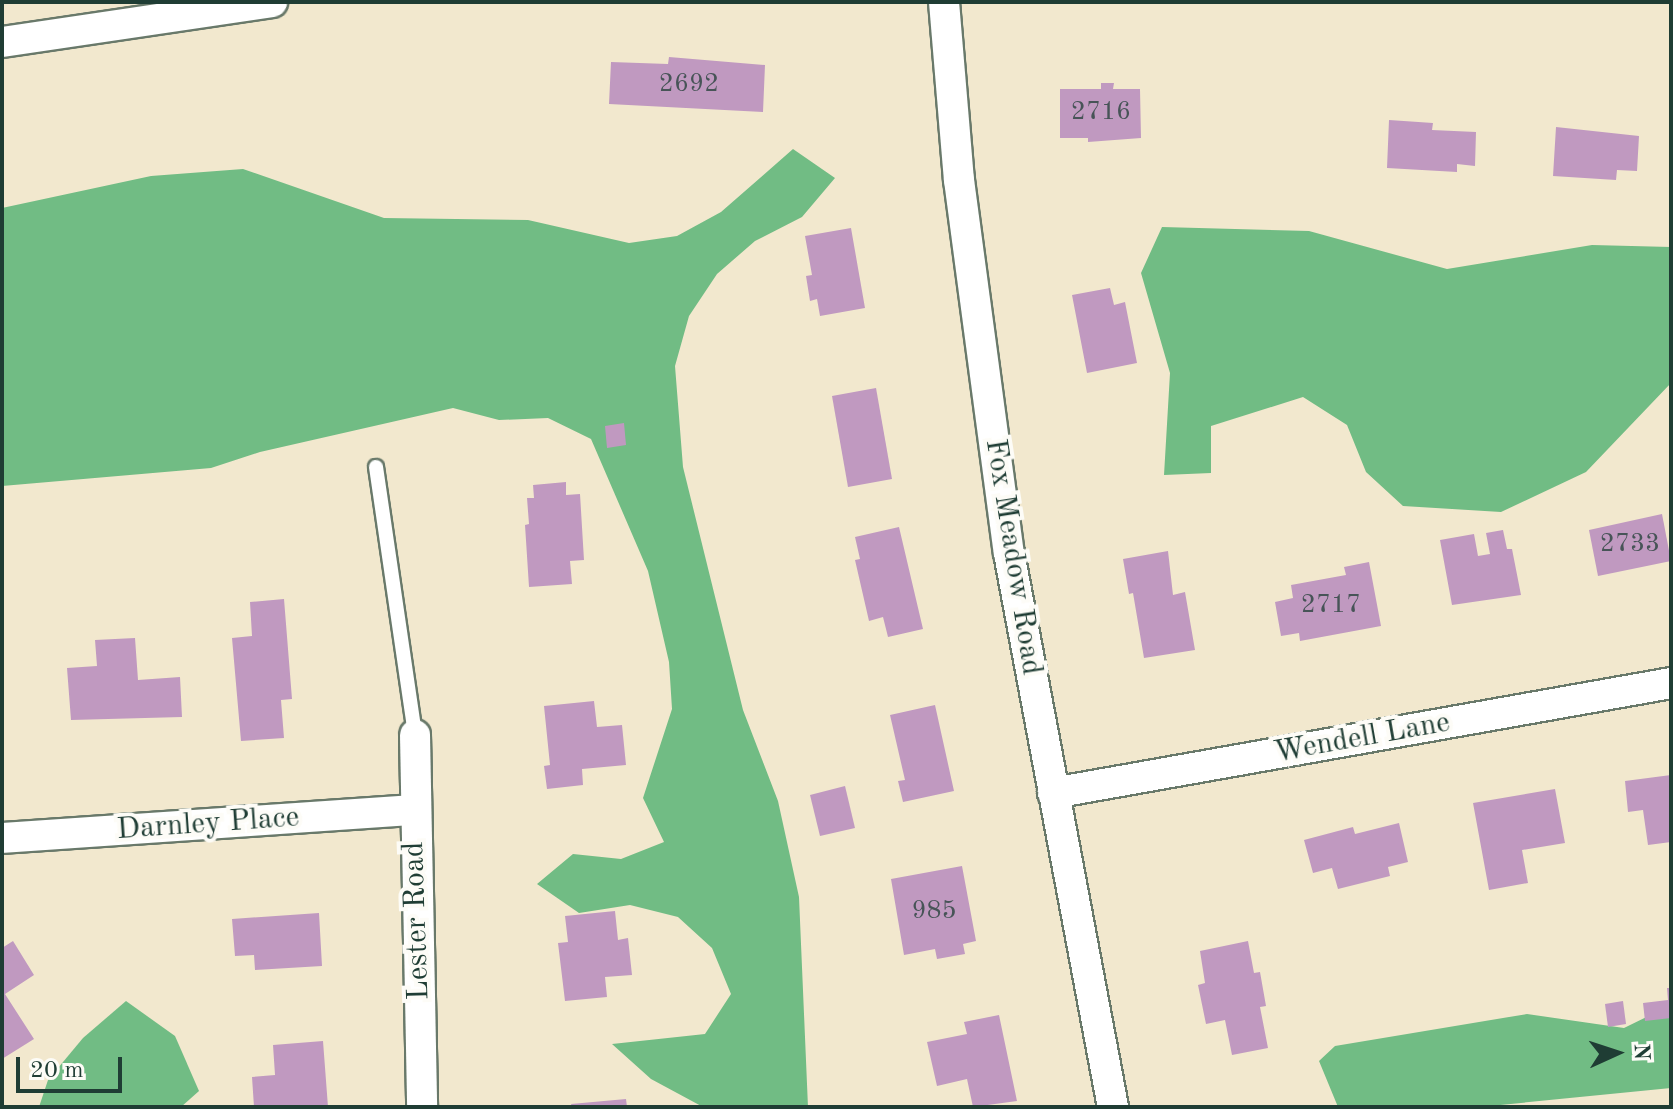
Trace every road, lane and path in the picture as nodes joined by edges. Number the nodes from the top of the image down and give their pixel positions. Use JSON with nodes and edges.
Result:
{"nodes":[{"id":1,"x":272,"y":2,"type":"edge"},
{"id":2,"x":944,"y":2,"type":"edge"},
{"id":3,"x":2,"y":42,"type":"edge"},
{"id":4,"x":376,"y":467,"type":"dead end"},
{"id":5,"x":1671,"y":683,"type":"edge"},
{"id":6,"x":415,"y":735,"type":"joint"},
{"id":7,"x":1053,"y":793,"type":"junction"},
{"id":8,"x":414,"y":810,"type":"junction"},
{"id":9,"x":2,"y":838,"type":"edge"},
{"id":10,"x":422,"y":1107,"type":"edge"},
{"id":11,"x":1113,"y":1107,"type":"edge"}],
"edges":[{"from":1,"to":3,"type":"street"},
{"from":2,"to":7,"type":"street","name":"Fox Meadow Road"},
{"from":4,"to":6,"type":"lane"},
{"from":5,"to":7,"type":"street","name":"Wendell Lane"},
{"from":6,"to":8,"type":"street","name":"Lester Road"},
{"from":7,"to":11,"type":"street","name":"Fox Meadow Road"},
{"from":8,"to":9,"type":"street","name":"Darnley Place"},
{"from":8,"to":10,"type":"street","name":"Lester Road"}]}
